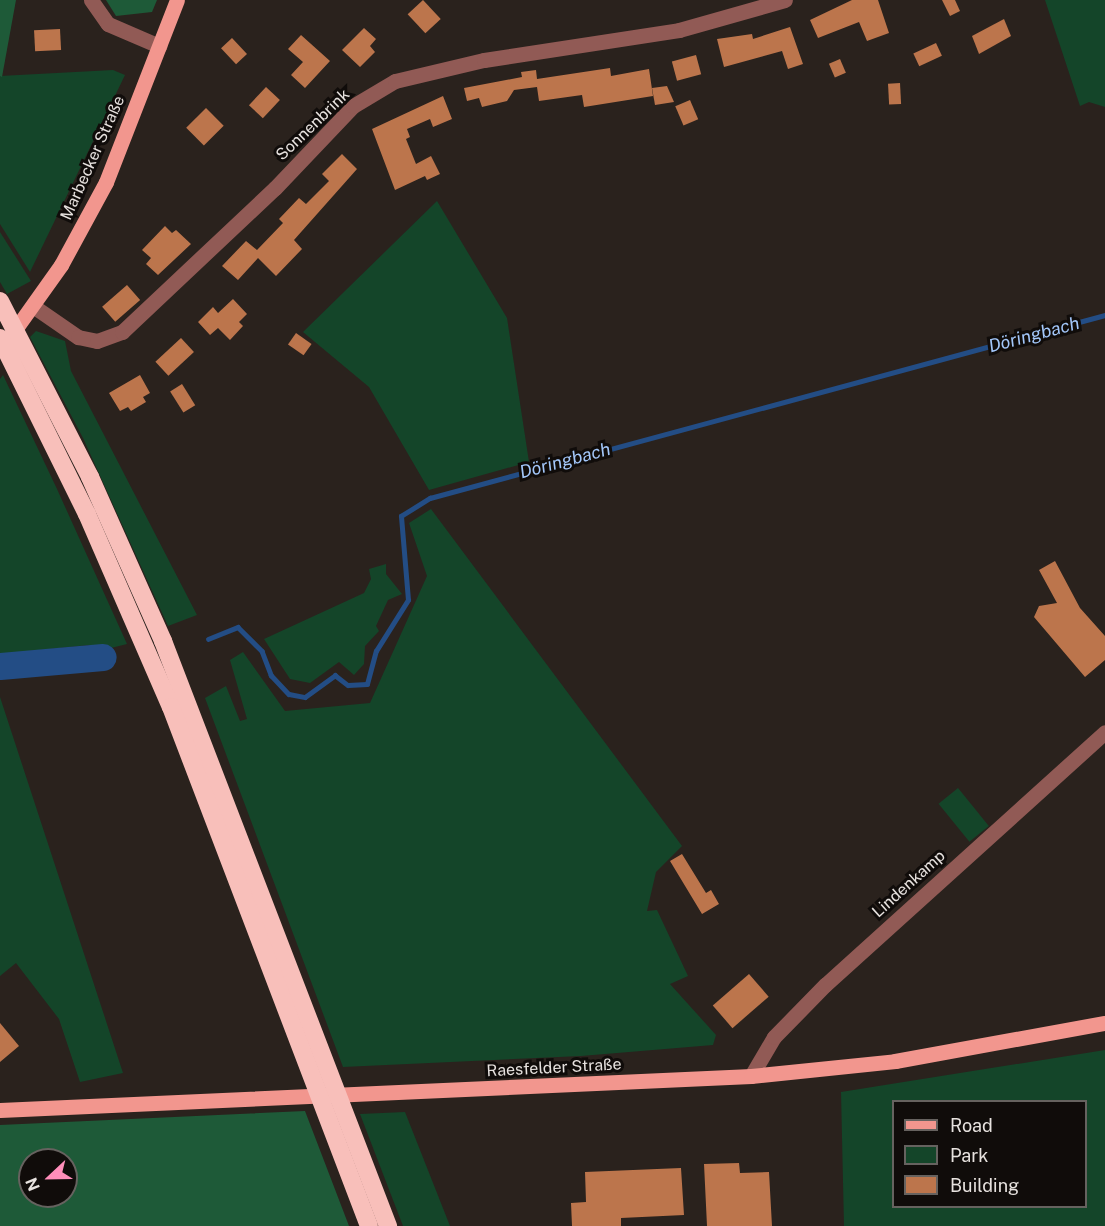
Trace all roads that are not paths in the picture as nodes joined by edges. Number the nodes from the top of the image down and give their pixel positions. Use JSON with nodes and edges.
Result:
{"nodes":[{"id":1,"x":91,"y":0,"type":"edge"},
{"id":2,"x":177,"y":0,"type":"edge"},
{"id":3,"x":785,"y":0,"type":"edge"},
{"id":4,"x":159,"y":46,"type":"junction"},
{"id":5,"x":2,"y":305,"type":"edge"},
{"id":6,"x":33,"y":306,"type":"junction"},
{"id":7,"x":0,"y":338,"type":"edge"},
{"id":8,"x":0,"y":350,"type":"edge"},
{"id":9,"x":28,"y":371,"type":"junction"},
{"id":10,"x":1105,"y":732,"type":"edge"},
{"id":11,"x":1105,"y":1023,"type":"edge"},
{"id":12,"x":752,"y":1076,"type":"junction"},
{"id":13,"x":0,"y":1110,"type":"edge"},
{"id":14,"x":353,"y":1160,"type":"junction"},
{"id":15,"x":369,"y":1226,"type":"edge"},
{"id":16,"x":388,"y":1226,"type":"edge"}],
"edges":[{"from":1,"to":4,"type":"street"},
{"from":2,"to":4,"type":"main road","name":"Marbecker Straße"},
{"from":3,"to":6,"type":"street","name":"Sonnenbrink"},
{"from":4,"to":6,"type":"main road","name":"Marbecker Straße"},
{"from":5,"to":9,"type":"highway"},
{"from":6,"to":8,"type":"main road","name":"Marbecker Straße"},
{"from":7,"to":9,"type":"highway"},
{"from":9,"to":14,"type":"highway"},
{"from":10,"to":12,"type":"street","name":"Lindenkamp"},
{"from":11,"to":12,"type":"main road","name":"Raesfelder Straße"},
{"from":12,"to":13,"type":"main road","name":"Raesfelder Straße"},
{"from":14,"to":15,"type":"highway"},
{"from":14,"to":16,"type":"highway"}]}
